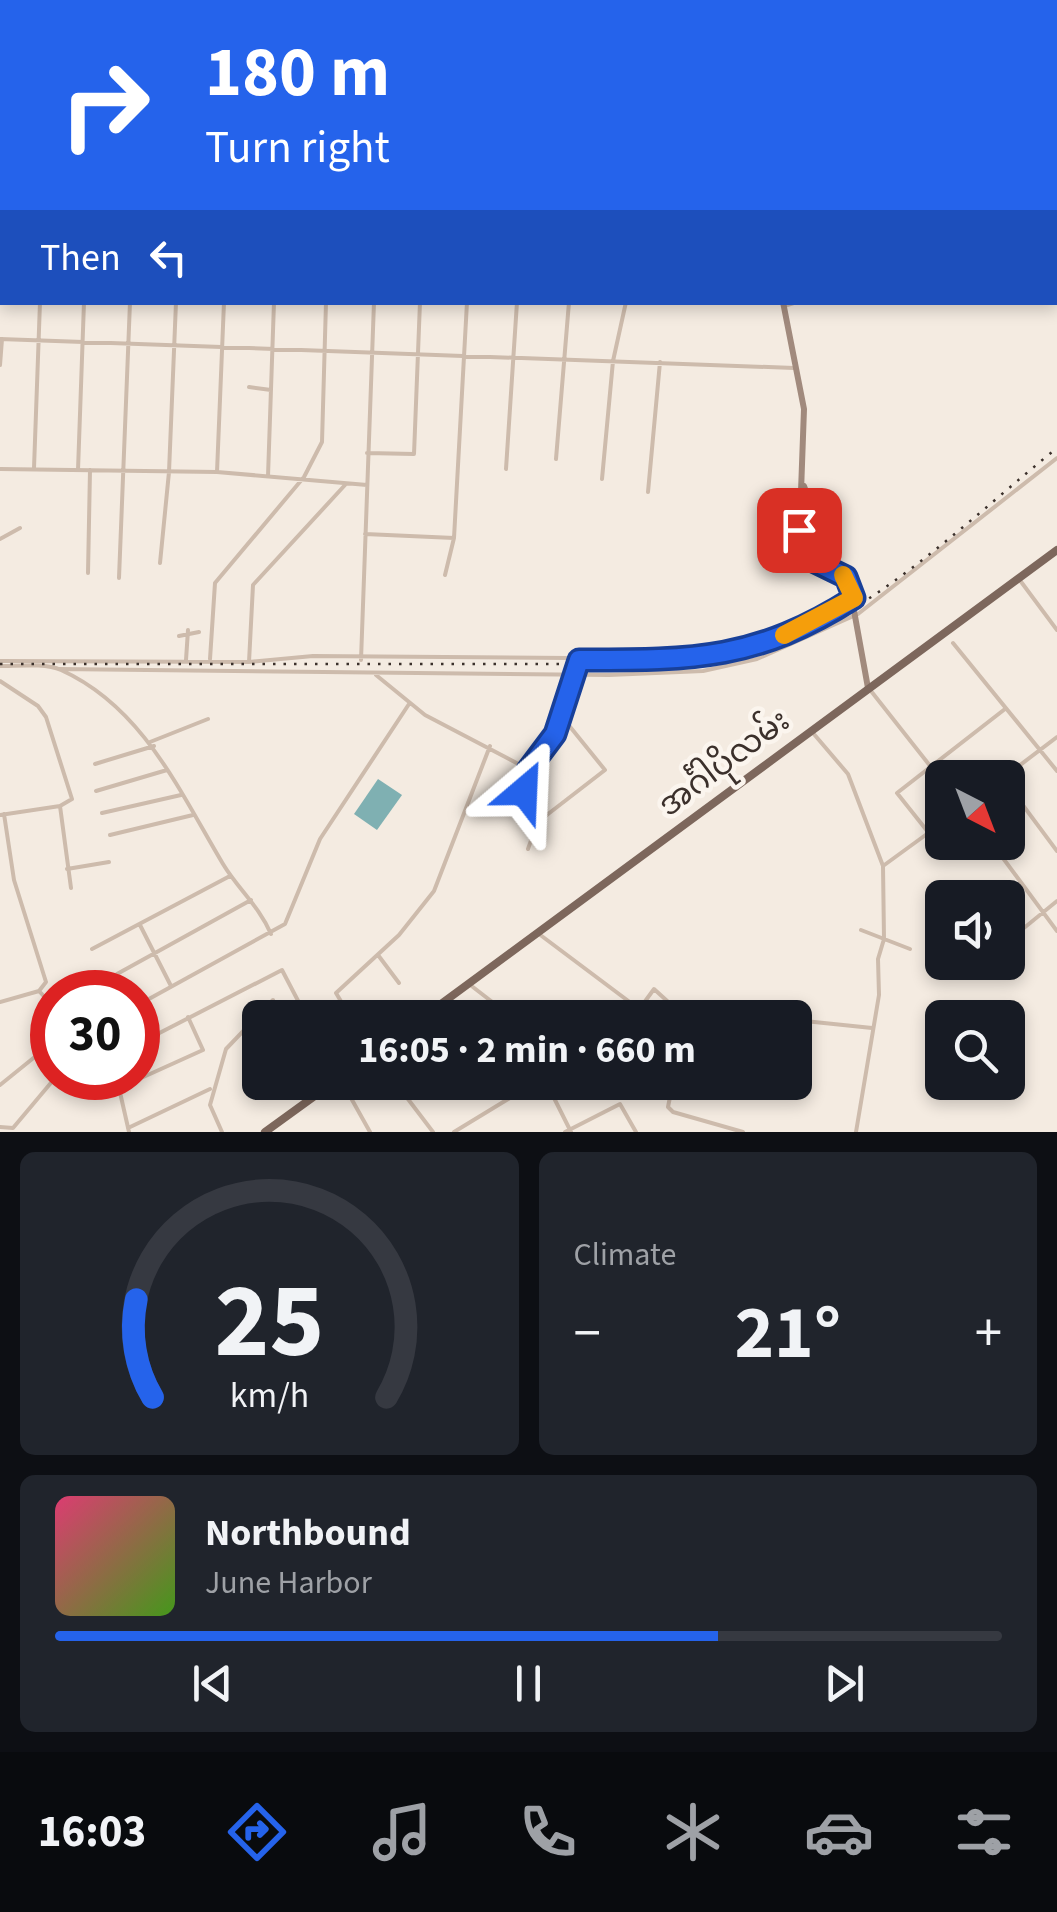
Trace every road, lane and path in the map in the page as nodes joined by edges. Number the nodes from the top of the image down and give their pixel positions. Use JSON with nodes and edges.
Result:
{"nodes":[{"id":1,"x":40,"y":305,"type":"edge"},
{"id":2,"x":84,"y":305,"type":"edge"},
{"id":3,"x":130,"y":305,"type":"edge"},
{"id":4,"x":176,"y":305,"type":"edge"},
{"id":5,"x":224,"y":305,"type":"edge"},
{"id":6,"x":274,"y":305,"type":"edge"},
{"id":7,"x":326,"y":305,"type":"edge"},
{"id":8,"x":374,"y":305,"type":"edge"},
{"id":9,"x":420,"y":305,"type":"edge"},
{"id":10,"x":467,"y":305,"type":"edge"},
{"id":11,"x":518,"y":305,"type":"edge"},
{"id":12,"x":569,"y":305,"type":"edge"},
{"id":13,"x":625,"y":305,"type":"edge"},
{"id":14,"x":784,"y":305,"type":"edge"},
{"id":15,"x":1,"y":339,"type":"edge"},
{"id":16,"x":39,"y":339,"type":"junction"},
{"id":17,"x":83,"y":340,"type":"junction"},
{"id":18,"x":129,"y":343,"type":"junction"},
{"id":19,"x":174,"y":345,"type":"junction"},
{"id":20,"x":222,"y":345,"type":"junction"},
{"id":21,"x":272,"y":348,"type":"junction"},
{"id":22,"x":324,"y":351,"type":"junction"},
{"id":23,"x":372,"y":353,"type":"junction"},
{"id":24,"x":416,"y":354,"type":"junction"},
{"id":25,"x":464,"y":354,"type":"junction"},
{"id":26,"x":514,"y":359,"type":"junction"},
{"id":27,"x":566,"y":359,"type":"junction"},
{"id":28,"x":613,"y":361,"type":"junction"},
{"id":29,"x":660,"y":362,"type":"junction"},
{"id":30,"x":0,"y":364,"type":"edge"},
{"id":31,"x":797,"y":368,"type":"junction"},
{"id":32,"x":249,"y":387,"type":"dead end"},
{"id":33,"x":271,"y":390,"type":"junction"},
{"id":34,"x":368,"y":454,"type":"junction"},
{"id":35,"x":1057,"y":458,"type":"edge"},
{"id":36,"x":556,"y":459,"type":"dead end"},
{"id":37,"x":34,"y":468,"type":"junction"},
{"id":38,"x":0,"y":469,"type":"edge"},
{"id":39,"x":506,"y":469,"type":"dead end"},
{"id":40,"x":78,"y":470,"type":"junction"},
{"id":41,"x":90,"y":470,"type":"junction"},
{"id":42,"x":126,"y":472,"type":"junction"},
{"id":43,"x":169,"y":472,"type":"junction"},
{"id":44,"x":216,"y":472,"type":"junction"},
{"id":45,"x":268,"y":476,"type":"junction"},
{"id":46,"x":304,"y":477,"type":"junction"},
{"id":47,"x":602,"y":479,"type":"dead end"},
{"id":48,"x":803,"y":482,"type":"junction"},
{"id":49,"x":345,"y":485,"type":"junction"},
{"id":50,"x":367,"y":485,"type":"junction"},
{"id":51,"x":648,"y":492,"type":"dead end"},
{"id":52,"x":20,"y":528,"type":"dead end"},
{"id":53,"x":366,"y":534,"type":"junction"},
{"id":54,"x":454,"y":538,"type":"junction"},
{"id":55,"x":0,"y":539,"type":"edge"},
{"id":56,"x":1056,"y":552,"type":"edge"},
{"id":57,"x":160,"y":563,"type":"dead end"},
{"id":58,"x":834,"y":570,"type":"junction"},
{"id":59,"x":88,"y":573,"type":"dead end"},
{"id":60,"x":445,"y":575,"type":"dead end"},
{"id":61,"x":119,"y":578,"type":"dead end"},
{"id":62,"x":1019,"y":579,"type":"junction"},
{"id":63,"x":854,"y":598,"type":"junction"},
{"id":64,"x":858,"y":614,"type":"junction"},
{"id":65,"x":188,"y":630,"type":"dead end"},
{"id":66,"x":1057,"y":630,"type":"edge"},
{"id":67,"x":199,"y":632,"type":"dead end"},
{"id":68,"x":180,"y":636,"type":"dead end"},
{"id":69,"x":188,"y":638,"type":"junction"},
{"id":70,"x":952,"y":643,"type":"dead end"},
{"id":71,"x":210,"y":659,"type":"junction"},
{"id":72,"x":186,"y":660,"type":"junction"},
{"id":73,"x":361,"y":660,"type":"junction"},
{"id":74,"x":579,"y":660,"type":"junction"},
{"id":75,"x":249,"y":662,"type":"junction"},
{"id":76,"x":0,"y":664,"type":"edge"},
{"id":77,"x":59,"y":669,"type":"junction"},
{"id":78,"x":374,"y":673,"type":"junction"},
{"id":79,"x":574,"y":675,"type":"junction"},
{"id":80,"x":0,"y":681,"type":"edge"},
{"id":81,"x":868,"y":688,"type":"junction"},
{"id":82,"x":408,"y":704,"type":"junction"},
{"id":83,"x":1005,"y":709,"type":"junction"},
{"id":84,"x":208,"y":719,"type":"dead end"},
{"id":85,"x":810,"y":730,"type":"junction"},
{"id":86,"x":555,"y":734,"type":"junction"},
{"id":87,"x":1057,"y":736,"type":"edge"},
{"id":88,"x":152,"y":744,"type":"junction"},
{"id":89,"x":490,"y":746,"type":"junction"},
{"id":90,"x":1039,"y":750,"type":"junction"},
{"id":91,"x":926,"y":760,"type":"edge"},
{"id":92,"x":942,"y":760,"type":"edge"},
{"id":93,"x":1025,"y":761,"type":"edge"},
{"id":94,"x":95,"y":764,"type":"dead end"},
{"id":95,"x":167,"y":770,"type":"junction"},
{"id":96,"x":528,"y":770,"type":"junction"},
{"id":97,"x":1057,"y":771,"type":"edge"},
{"id":98,"x":925,"y":773,"type":"edge"},
{"id":99,"x":96,"y":791,"type":"dead end"},
{"id":100,"x":181,"y":795,"type":"junction"},
{"id":101,"x":60,"y":806,"type":"junction"},
{"id":102,"x":1025,"y":807,"type":"edge"},
{"id":103,"x":2,"y":814,"type":"edge"},
{"id":104,"x":102,"y":814,"type":"dead end"},
{"id":105,"x":194,"y":815,"type":"junction"},
{"id":106,"x":540,"y":822,"type":"junction"},
{"id":107,"x":925,"y":828,"type":"edge"},
{"id":108,"x":925,"y":834,"type":"edge"},
{"id":109,"x":110,"y":835,"type":"dead end"},
{"id":110,"x":528,"y":849,"type":"dead end"},
{"id":111,"x":1057,"y":851,"type":"edge"},
{"id":112,"x":1004,"y":860,"type":"edge"},
{"id":113,"x":109,"y":862,"type":"dead end"},
{"id":114,"x":883,"y":866,"type":"junction"},
{"id":115,"x":67,"y":869,"type":"junction"},
{"id":116,"x":230,"y":876,"type":"junction"},
{"id":117,"x":72,"y":888,"type":"dead end"},
{"id":118,"x":251,"y":900,"type":"junction"},
{"id":119,"x":1057,"y":902,"type":"edge"},
{"id":120,"x":1042,"y":912,"type":"junction"},
{"id":121,"x":140,"y":925,"type":"junction"},
{"id":122,"x":1025,"y":926,"type":"edge"},
{"id":123,"x":862,"y":930,"type":"dead end"},
{"id":124,"x":1057,"y":931,"type":"edge"},
{"id":125,"x":271,"y":934,"type":"junction"},
{"id":126,"x":538,"y":934,"type":"junction"},
{"id":127,"x":884,"y":940,"type":"junction"},
{"id":128,"x":910,"y":949,"type":"dead end"},
{"id":129,"x":92,"y":950,"type":"dead end"},
{"id":130,"x":378,"y":955,"type":"junction"},
{"id":131,"x":155,"y":956,"type":"junction"},
{"id":132,"x":42,"y":970,"type":"edge"},
{"id":133,"x":125,"y":970,"type":"edge"},
{"id":134,"x":399,"y":983,"type":"dead end"},
{"id":135,"x":469,"y":984,"type":"junction"},
{"id":136,"x":171,"y":986,"type":"junction"},
{"id":137,"x":160,"y":992,"type":"edge"},
{"id":138,"x":30,"y":993,"type":"edge"},
{"id":139,"x":298,"y":1000,"type":"edge"},
{"id":140,"x":340,"y":1000,"type":"edge"},
{"id":141,"x":447,"y":1000,"type":"edge"},
{"id":142,"x":490,"y":1000,"type":"edge"},
{"id":143,"x":626,"y":1000,"type":"edge"},
{"id":144,"x":647,"y":1000,"type":"edge"},
{"id":145,"x":666,"y":1000,"type":"edge"},
{"id":146,"x":0,"y":1002,"type":"edge"},
{"id":147,"x":188,"y":1017,"type":"junction"},
{"id":148,"x":812,"y":1022,"type":"edge"},
{"id":149,"x":872,"y":1028,"type":"junction"},
{"id":150,"x":242,"y":1031,"type":"edge"},
{"id":151,"x":160,"y":1032,"type":"edge"},
{"id":152,"x":30,"y":1061,"type":"edge"},
{"id":153,"x":160,"y":1069,"type":"edge"},
{"id":154,"x":0,"y":1085,"type":"edge"},
{"id":155,"x":212,"y":1088,"type":"junction"},
{"id":156,"x":36,"y":1100,"type":"edge"},
{"id":157,"x":122,"y":1100,"type":"edge"},
{"id":158,"x":309,"y":1100,"type":"edge"},
{"id":159,"x":352,"y":1100,"type":"edge"},
{"id":160,"x":409,"y":1100,"type":"edge"},
{"id":161,"x":506,"y":1100,"type":"edge"},
{"id":162,"x":554,"y":1100,"type":"edge"},
{"id":163,"x":669,"y":1100,"type":"edge"},
{"id":164,"x":0,"y":1127,"type":"edge"},
{"id":165,"x":128,"y":1130,"type":"edge"},
{"id":166,"x":569,"y":1131,"type":"edge"},
{"id":167,"x":222,"y":1132,"type":"edge"},
{"id":168,"x":265,"y":1132,"type":"edge"},
{"id":169,"x":370,"y":1132,"type":"edge"},
{"id":170,"x":433,"y":1132,"type":"edge"},
{"id":171,"x":454,"y":1132,"type":"edge"},
{"id":172,"x":636,"y":1132,"type":"edge"},
{"id":173,"x":744,"y":1132,"type":"edge"},
{"id":174,"x":856,"y":1132,"type":"edge"}],
"edges":[{"from":1,"to":16,"type":"street"},
{"from":2,"to":17,"type":"street"},
{"from":3,"to":18,"type":"street"},
{"from":4,"to":19,"type":"street"},
{"from":5,"to":20,"type":"street"},
{"from":6,"to":21,"type":"street"},
{"from":7,"to":22,"type":"street"},
{"from":8,"to":23,"type":"street"},
{"from":9,"to":24,"type":"street"},
{"from":10,"to":25,"type":"street"},
{"from":11,"to":26,"type":"street"},
{"from":12,"to":27,"type":"street"},
{"from":13,"to":28,"type":"street"},
{"from":14,"to":31,"type":"main road"},
{"from":15,"to":16,"type":"street"},
{"from":15,"to":30,"type":"street"},
{"from":16,"to":17,"type":"street"},
{"from":16,"to":37,"type":"street"},
{"from":17,"to":18,"type":"street"},
{"from":17,"to":40,"type":"street"},
{"from":18,"to":19,"type":"street"},
{"from":18,"to":42,"type":"street"},
{"from":19,"to":20,"type":"street"},
{"from":19,"to":43,"type":"street"},
{"from":20,"to":21,"type":"street"},
{"from":20,"to":44,"type":"street"},
{"from":21,"to":22,"type":"street"},
{"from":21,"to":33,"type":"street"},
{"from":22,"to":23,"type":"street"},
{"from":22,"to":46,"type":"street"},
{"from":23,"to":24,"type":"street"},
{"from":23,"to":34,"type":"street"},
{"from":24,"to":25,"type":"street"},
{"from":24,"to":34,"type":"street"},
{"from":25,"to":26,"type":"street"},
{"from":25,"to":54,"type":"street"},
{"from":26,"to":27,"type":"street"},
{"from":26,"to":39,"type":"street"},
{"from":27,"to":28,"type":"street"},
{"from":27,"to":36,"type":"street"},
{"from":28,"to":29,"type":"street"},
{"from":28,"to":47,"type":"street"},
{"from":29,"to":31,"type":"street"},
{"from":29,"to":51,"type":"street"},
{"from":31,"to":48,"type":"main road"},
{"from":32,"to":33,"type":"street"},
{"from":33,"to":45,"type":"street"},
{"from":34,"to":50,"type":"street"},
{"from":35,"to":64,"type":"street"},
{"from":37,"to":38,"type":"street"},
{"from":37,"to":40,"type":"street"},
{"from":40,"to":41,"type":"street"},
{"from":41,"to":42,"type":"street"},
{"from":41,"to":59,"type":"street"},
{"from":42,"to":43,"type":"street"},
{"from":42,"to":61,"type":"street"},
{"from":43,"to":44,"type":"street"},
{"from":43,"to":57,"type":"street"},
{"from":44,"to":45,"type":"street"},
{"from":45,"to":46,"type":"street"},
{"from":46,"to":49,"type":"street"},
{"from":46,"to":71,"type":"street"},
{"from":48,"to":58,"type":"main road"},
{"from":48,"to":58,"type":"main road"},
{"from":49,"to":50,"type":"street"},
{"from":49,"to":75,"type":"street"},
{"from":50,"to":53,"type":"street"},
{"from":52,"to":55,"type":"street"},
{"from":53,"to":54,"type":"street"},
{"from":53,"to":73,"type":"street"},
{"from":54,"to":60,"type":"street"},
{"from":56,"to":62,"type":"main road","name":"အင်္ဂါပိုလမ်း"},
{"from":58,"to":63,"type":"main road"},
{"from":62,"to":66,"type":"street"},
{"from":62,"to":81,"type":"main road","name":"အင်္ဂါပိုလမ်း"},
{"from":63,"to":64,"type":"main road"},
{"from":63,"to":74,"type":"street"},
{"from":64,"to":79,"type":"street"},
{"from":64,"to":81,"type":"main road"},
{"from":65,"to":69,"type":"street"},
{"from":67,"to":69,"type":"street"},
{"from":68,"to":69,"type":"street"},
{"from":69,"to":72,"type":"street"},
{"from":70,"to":83,"type":"street"},
{"from":71,"to":72,"type":"street"},
{"from":71,"to":75,"type":"street"},
{"from":72,"to":76,"type":"street"},
{"from":73,"to":74,"type":"street"},
{"from":73,"to":75,"type":"street"},
{"from":74,"to":79,"type":"street"},
{"from":76,"to":77,"type":"street"},
{"from":77,"to":78,"type":"street"},
{"from":77,"to":88,"type":"street"},
{"from":78,"to":79,"type":"street"},
{"from":78,"to":82,"type":"street"},
{"from":79,"to":86,"type":"street"},
{"from":80,"to":101,"type":"street"},
{"from":81,"to":85,"type":"main road","name":"အင်္ဂါပိုလမ်း"},
{"from":81,"to":91,"type":"street"},
{"from":82,"to":89,"type":"street"},
{"from":82,"to":125,"type":"street"},
{"from":83,"to":90,"type":"street"},
{"from":83,"to":92,"type":"street"},
{"from":84,"to":88,"type":"street"},
{"from":85,"to":114,"type":"street"},
{"from":85,"to":126,"type":"main road","name":"အင်္ဂါပိုလမ်း"},
{"from":86,"to":96,"type":"street"},
{"from":86,"to":106,"type":"street"},
{"from":87,"to":90,"type":"street"},
{"from":88,"to":94,"type":"street"},
{"from":88,"to":95,"type":"street"},
{"from":89,"to":96,"type":"street"},
{"from":89,"to":130,"type":"street"},
{"from":90,"to":93,"type":"street"},
{"from":90,"to":97,"type":"street"},
{"from":95,"to":99,"type":"street"},
{"from":95,"to":100,"type":"street"},
{"from":96,"to":106,"type":"street"},
{"from":98,"to":107,"type":"street"},
{"from":100,"to":104,"type":"street"},
{"from":100,"to":105,"type":"street"},
{"from":101,"to":103,"type":"street"},
{"from":101,"to":115,"type":"street"},
{"from":102,"to":111,"type":"street"},
{"from":103,"to":132,"type":"street"},
{"from":105,"to":109,"type":"street"},
{"from":105,"to":116,"type":"street"},
{"from":106,"to":110,"type":"street"},
{"from":108,"to":114,"type":"street"},
{"from":112,"to":120,"type":"street"},
{"from":113,"to":115,"type":"street"},
{"from":114,"to":127,"type":"street"},
{"from":115,"to":117,"type":"street"},
{"from":116,"to":118,"type":"street"},
{"from":116,"to":121,"type":"street"},
{"from":118,"to":125,"type":"street"},
{"from":118,"to":131,"type":"street"},
{"from":119,"to":120,"type":"street"},
{"from":120,"to":122,"type":"street"},
{"from":120,"to":124,"type":"street"},
{"from":121,"to":129,"type":"street"},
{"from":121,"to":131,"type":"street"},
{"from":123,"to":127,"type":"street"},
{"from":125,"to":136,"type":"street"},
{"from":126,"to":135,"type":"main road","name":"အင်္ဂါပိုလမ်း"},
{"from":126,"to":143,"type":"street"},
{"from":127,"to":128,"type":"street"},
{"from":127,"to":149,"type":"street"},
{"from":130,"to":134,"type":"street"},
{"from":130,"to":140,"type":"street"},
{"from":131,"to":133,"type":"street"},
{"from":131,"to":136,"type":"street"},
{"from":135,"to":141,"type":"main road","name":"အင်္ဂါပိုလမ်း"},
{"from":135,"to":142,"type":"street"},
{"from":136,"to":137,"type":"street"},
{"from":138,"to":146,"type":"street"},
{"from":139,"to":147,"type":"street"},
{"from":144,"to":145,"type":"street"},
{"from":147,"to":151,"type":"street"},
{"from":147,"to":153,"type":"street"},
{"from":148,"to":149,"type":"street"},
{"from":149,"to":174,"type":"street"},
{"from":150,"to":155,"type":"street"},
{"from":152,"to":154,"type":"street"},
{"from":155,"to":165,"type":"street"},
{"from":155,"to":167,"type":"street"},
{"from":156,"to":164,"type":"street"},
{"from":157,"to":165,"type":"street"},
{"from":158,"to":168,"type":"main road"},
{"from":159,"to":169,"type":"street"},
{"from":160,"to":170,"type":"street"},
{"from":161,"to":171,"type":"street"},
{"from":162,"to":166,"type":"street"},
{"from":163,"to":173,"type":"street"},
{"from":166,"to":172,"type":"street"}]}
